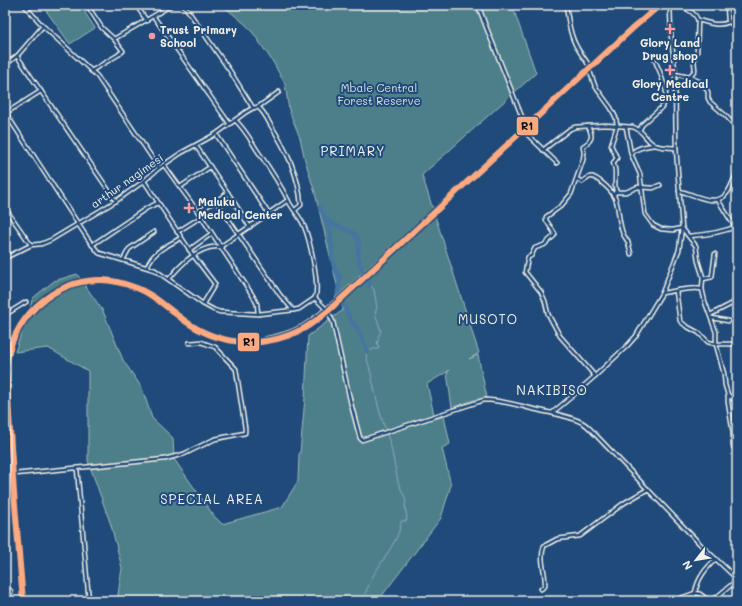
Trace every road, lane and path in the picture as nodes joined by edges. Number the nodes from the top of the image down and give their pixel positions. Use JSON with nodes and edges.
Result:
{"nodes":[{"id":1,"x":24,"y":5,"type":"edge"},
{"id":2,"x":87,"y":5,"type":"edge"},
{"id":3,"x":136,"y":5,"type":"edge"},
{"id":4,"x":172,"y":5,"type":"edge"},
{"id":5,"x":184,"y":5,"type":"edge"},
{"id":6,"x":478,"y":5,"type":"edge"},
{"id":7,"x":566,"y":5,"type":"edge"},
{"id":8,"x":670,"y":5,"type":"edge"},
{"id":9,"x":678,"y":5,"type":"edge"},
{"id":10,"x":727,"y":5,"type":"edge"},
{"id":11,"x":154,"y":17,"type":"junction"},
{"id":12,"x":146,"y":20,"type":"junction"},
{"id":13,"x":698,"y":20,"type":"junction"},
{"id":14,"x":639,"y":22,"type":"dead end"},
{"id":15,"x":729,"y":22,"type":"junction"},
{"id":16,"x":43,"y":26,"type":"junction"},
{"id":17,"x":737,"y":29,"type":"edge"},
{"id":18,"x":114,"y":39,"type":"junction"},
{"id":19,"x":17,"y":56,"type":"junction"},
{"id":20,"x":654,"y":58,"type":"dead end"},
{"id":21,"x":5,"y":64,"type":"edge"},
{"id":22,"x":590,"y":69,"type":"junction"},
{"id":23,"x":92,"y":71,"type":"junction"},
{"id":24,"x":674,"y":74,"type":"junction"},
{"id":25,"x":689,"y":77,"type":"junction"},
{"id":26,"x":41,"y":91,"type":"junction"},
{"id":27,"x":280,"y":92,"type":"dead end"},
{"id":28,"x":258,"y":107,"type":"junction"},
{"id":29,"x":253,"y":108,"type":"junction"},
{"id":30,"x":5,"y":112,"type":"edge"},
{"id":31,"x":235,"y":120,"type":"junction"},
{"id":32,"x":229,"y":123,"type":"junction"},
{"id":33,"x":588,"y":126,"type":"junction"},
{"id":34,"x":617,"y":126,"type":"junction"},
{"id":35,"x":626,"y":127,"type":"junction"},
{"id":36,"x":526,"y":128,"type":"junction"},
{"id":37,"x":737,"y":128,"type":"edge"},
{"id":38,"x":640,"y":129,"type":"junction"},
{"id":39,"x":216,"y":134,"type":"junction"},
{"id":40,"x":655,"y":145,"type":"junction"},
{"id":41,"x":196,"y":146,"type":"junction"},
{"id":42,"x":676,"y":148,"type":"junction"},
{"id":43,"x":543,"y":150,"type":"junction"},
{"id":44,"x":631,"y":154,"type":"junction"},
{"id":45,"x":557,"y":163,"type":"dead end"},
{"id":46,"x":164,"y":165,"type":"junction"},
{"id":47,"x":210,"y":167,"type":"junction"},
{"id":48,"x":158,"y":168,"type":"junction"},
{"id":49,"x":737,"y":173,"type":"edge"},
{"id":50,"x":577,"y":179,"type":"junction"},
{"id":51,"x":144,"y":181,"type":"junction"},
{"id":52,"x":660,"y":185,"type":"dead end"},
{"id":53,"x":180,"y":187,"type":"junction"},
{"id":54,"x":642,"y":187,"type":"junction"},
{"id":55,"x":679,"y":191,"type":"junction"},
{"id":56,"x":228,"y":193,"type":"junction"},
{"id":57,"x":615,"y":194,"type":"junction"},
{"id":58,"x":288,"y":200,"type":"junction"},
{"id":59,"x":718,"y":200,"type":"junction"},
{"id":60,"x":116,"y":201,"type":"junction"},
{"id":61,"x":216,"y":201,"type":"junction"},
{"id":62,"x":158,"y":203,"type":"junction"},
{"id":63,"x":5,"y":208,"type":"edge"},
{"id":64,"x":295,"y":210,"type":"junction"},
{"id":65,"x":198,"y":212,"type":"junction"},
{"id":66,"x":269,"y":214,"type":"junction"},
{"id":67,"x":201,"y":217,"type":"junction"},
{"id":68,"x":78,"y":224,"type":"junction"},
{"id":69,"x":736,"y":226,"type":"edge"},
{"id":70,"x":250,"y":227,"type":"junction"},
{"id":71,"x":682,"y":228,"type":"junction"},
{"id":72,"x":154,"y":232,"type":"dead end"},
{"id":73,"x":177,"y":232,"type":"junction"},
{"id":74,"x":212,"y":234,"type":"junction"},
{"id":75,"x":240,"y":234,"type":"junction"},
{"id":76,"x":689,"y":236,"type":"junction"},
{"id":77,"x":181,"y":238,"type":"junction"},
{"id":78,"x":31,"y":245,"type":"junction"},
{"id":79,"x":92,"y":245,"type":"junction"},
{"id":80,"x":220,"y":247,"type":"junction"},
{"id":81,"x":189,"y":250,"type":"junction"},
{"id":82,"x":631,"y":254,"type":"dead end"},
{"id":83,"x":715,"y":254,"type":"dead end"},
{"id":84,"x":193,"y":255,"type":"junction"},
{"id":85,"x":5,"y":258,"type":"edge"},
{"id":86,"x":123,"y":260,"type":"junction"},
{"id":87,"x":147,"y":267,"type":"junction"},
{"id":88,"x":169,"y":279,"type":"junction"},
{"id":89,"x":703,"y":279,"type":"junction"},
{"id":90,"x":702,"y":289,"type":"junction"},
{"id":91,"x":676,"y":291,"type":"junction"},
{"id":92,"x":662,"y":292,"type":"junction"},
{"id":93,"x":315,"y":298,"type":"junction"},
{"id":94,"x":737,"y":301,"type":"edge"},
{"id":95,"x":26,"y":302,"type":"dead end"},
{"id":96,"x":204,"y":304,"type":"junction"},
{"id":97,"x":326,"y":309,"type":"junction"},
{"id":98,"x":294,"y":310,"type":"junction"},
{"id":99,"x":258,"y":314,"type":"junction"},
{"id":100,"x":5,"y":315,"type":"edge"},
{"id":101,"x":710,"y":315,"type":"junction"},
{"id":102,"x":712,"y":318,"type":"junction"},
{"id":103,"x":728,"y":321,"type":"dead end"},
{"id":104,"x":266,"y":339,"type":"dead end"},
{"id":105,"x":189,"y":343,"type":"dead end"},
{"id":106,"x":716,"y":344,"type":"junction"},
{"id":107,"x":737,"y":346,"type":"edge"},
{"id":108,"x":595,"y":376,"type":"junction"},
{"id":109,"x":728,"y":395,"type":"junction"},
{"id":110,"x":737,"y":402,"type":"edge"},
{"id":111,"x":551,"y":413,"type":"junction"},
{"id":112,"x":736,"y":451,"type":"edge"},
{"id":113,"x":77,"y":469,"type":"junction"},
{"id":114,"x":5,"y":475,"type":"edge"},
{"id":115,"x":648,"y":489,"type":"junction"},
{"id":116,"x":716,"y":559,"type":"junction"},
{"id":117,"x":737,"y":580,"type":"edge"},
{"id":118,"x":541,"y":588,"type":"dead end"},
{"id":119,"x":695,"y":593,"type":"junction"},
{"id":120,"x":89,"y":601,"type":"edge"},
{"id":121,"x":673,"y":601,"type":"edge"},
{"id":122,"x":692,"y":601,"type":"edge"},
{"id":123,"x":709,"y":601,"type":"edge"},
{"id":124,"x":712,"y":601,"type":"edge"}],
"edges":[{"from":1,"to":16,"type":"street"},
{"from":2,"to":18,"type":"street"},
{"from":3,"to":12,"type":"street"},
{"from":4,"to":11,"type":"street"},
{"from":5,"to":29,"type":"street"},
{"from":6,"to":36,"type":"street"},
{"from":7,"to":22,"type":"street"},
{"from":8,"to":24,"type":"street"},
{"from":9,"to":13,"type":"street"},
{"from":10,"to":15,"type":"street"},
{"from":11,"to":12,"type":"street"},
{"from":11,"to":32,"type":"street"},
{"from":12,"to":18,"type":"street"},
{"from":13,"to":15,"type":"street"},
{"from":13,"to":25,"type":"street"},
{"from":14,"to":22,"type":"main road"},
{"from":15,"to":17,"type":"street"},
{"from":16,"to":19,"type":"street"},
{"from":16,"to":23,"type":"street"},
{"from":18,"to":23,"type":"street"},
{"from":19,"to":21,"type":"street"},
{"from":19,"to":26,"type":"street"},
{"from":20,"to":38,"type":"street"},
{"from":22,"to":34,"type":"street"},
{"from":22,"to":36,"type":"main road"},
{"from":23,"to":48,"type":"street"},
{"from":24,"to":25,"type":"street"},
{"from":24,"to":42,"type":"street"},
{"from":25,"to":37,"type":"street"},
{"from":26,"to":30,"type":"street"},
{"from":26,"to":60,"type":"street"},
{"from":27,"to":28,"type":"street"},
{"from":28,"to":29,"type":"street"},
{"from":28,"to":64,"type":"street"},
{"from":29,"to":31,"type":"street","name":"arthur nagimesi"},
{"from":30,"to":68,"type":"street"},
{"from":31,"to":32,"type":"street","name":"arthur nagimesi"},
{"from":31,"to":58,"type":"street"},
{"from":32,"to":39,"type":"street","name":"arthur nagimesi"},
{"from":33,"to":34,"type":"street"},
{"from":33,"to":43,"type":"street"},
{"from":33,"to":50,"type":"street"},
{"from":34,"to":35,"type":"street"},
{"from":34,"to":57,"type":"street"},
{"from":35,"to":38,"type":"street"},
{"from":35,"to":44,"type":"street"},
{"from":36,"to":43,"type":"street"},
{"from":36,"to":97,"type":"main road"},
{"from":38,"to":40,"type":"street"},
{"from":39,"to":41,"type":"street","name":"arthur nagimesi"},
{"from":39,"to":66,"type":"street"},
{"from":40,"to":42,"type":"street"},
{"from":40,"to":44,"type":"street"},
{"from":41,"to":46,"type":"street","name":"arthur nagimesi"},
{"from":41,"to":47,"type":"street"},
{"from":42,"to":55,"type":"street"},
{"from":43,"to":45,"type":"street"},
{"from":44,"to":54,"type":"street"},
{"from":46,"to":48,"type":"street","name":"arthur nagimesi"},
{"from":46,"to":53,"type":"street"},
{"from":47,"to":53,"type":"street"},
{"from":47,"to":56,"type":"street"},
{"from":48,"to":51,"type":"street","name":"arthur nagimesi"},
{"from":49,"to":59,"type":"street"},
{"from":50,"to":57,"type":"street"},
{"from":50,"to":108,"type":"street"},
{"from":51,"to":60,"type":"street","name":"arthur nagimesi"},
{"from":51,"to":62,"type":"street"},
{"from":52,"to":54,"type":"street"},
{"from":53,"to":65,"type":"street"},
{"from":54,"to":57,"type":"street"},
{"from":54,"to":71,"type":"street"},
{"from":55,"to":59,"type":"street"},
{"from":55,"to":71,"type":"street"},
{"from":56,"to":61,"type":"street"},
{"from":56,"to":70,"type":"street"},
{"from":57,"to":82,"type":"street"},
{"from":58,"to":64,"type":"street"},
{"from":58,"to":66,"type":"street"},
{"from":59,"to":69,"type":"street"},
{"from":60,"to":68,"type":"street","name":"arthur nagimesi"},
{"from":61,"to":65,"type":"street"},
{"from":61,"to":75,"type":"street"},
{"from":62,"to":73,"type":"street"},
{"from":62,"to":79,"type":"street"},
{"from":63,"to":78,"type":"street"},
{"from":64,"to":93,"type":"street"},
{"from":65,"to":67,"type":"street"},
{"from":66,"to":70,"type":"street"},
{"from":67,"to":73,"type":"street"},
{"from":67,"to":74,"type":"street"},
{"from":68,"to":78,"type":"street","name":"arthur nagimesi"},
{"from":68,"to":79,"type":"street"},
{"from":69,"to":76,"type":"street"},
{"from":70,"to":75,"type":"street"},
{"from":71,"to":76,"type":"street"},
{"from":71,"to":92,"type":"street"},
{"from":72,"to":86,"type":"street"},
{"from":73,"to":77,"type":"street"},
{"from":74,"to":80,"type":"street"},
{"from":74,"to":81,"type":"street"},
{"from":75,"to":80,"type":"street"},
{"from":75,"to":98,"type":"street"},
{"from":76,"to":89,"type":"street"},
{"from":77,"to":81,"type":"street"},
{"from":77,"to":87,"type":"street"},
{"from":78,"to":85,"type":"street","name":"arthur nagimesi"},
{"from":79,"to":86,"type":"street"},
{"from":80,"to":84,"type":"street"},
{"from":80,"to":99,"type":"street"},
{"from":81,"to":84,"type":"street"},
{"from":83,"to":89,"type":"street"},
{"from":84,"to":88,"type":"street"},
{"from":84,"to":96,"type":"street"},
{"from":86,"to":87,"type":"street"},
{"from":87,"to":88,"type":"street"},
{"from":88,"to":96,"type":"street"},
{"from":89,"to":90,"type":"street"},
{"from":90,"to":91,"type":"street"},
{"from":90,"to":101,"type":"street"},
{"from":91,"to":92,"type":"street"},
{"from":91,"to":106,"type":"street"},
{"from":92,"to":108,"type":"street"},
{"from":93,"to":97,"type":"street"},
{"from":93,"to":98,"type":"street"},
{"from":94,"to":101,"type":"street"},
{"from":95,"to":100,"type":"street"},
{"from":96,"to":99,"type":"street"},
{"from":97,"to":104,"type":"main road"},
{"from":97,"to":111,"type":"street"},
{"from":98,"to":99,"type":"street"},
{"from":101,"to":102,"type":"street"},
{"from":102,"to":103,"type":"street"},
{"from":102,"to":106,"type":"street"},
{"from":105,"to":113,"type":"street"},
{"from":106,"to":107,"type":"street"},
{"from":106,"to":109,"type":"street"},
{"from":108,"to":111,"type":"street"},
{"from":109,"to":110,"type":"street"},
{"from":109,"to":112,"type":"street"},
{"from":111,"to":115,"type":"street"},
{"from":113,"to":114,"type":"street"},
{"from":113,"to":120,"type":"street"},
{"from":115,"to":116,"type":"street"},
{"from":115,"to":118,"type":"street"},
{"from":116,"to":117,"type":"street"},
{"from":116,"to":119,"type":"street"},
{"from":117,"to":124,"type":"street"},
{"from":119,"to":121,"type":"street"},
{"from":119,"to":122,"type":"street"},
{"from":119,"to":123,"type":"street"}]}
